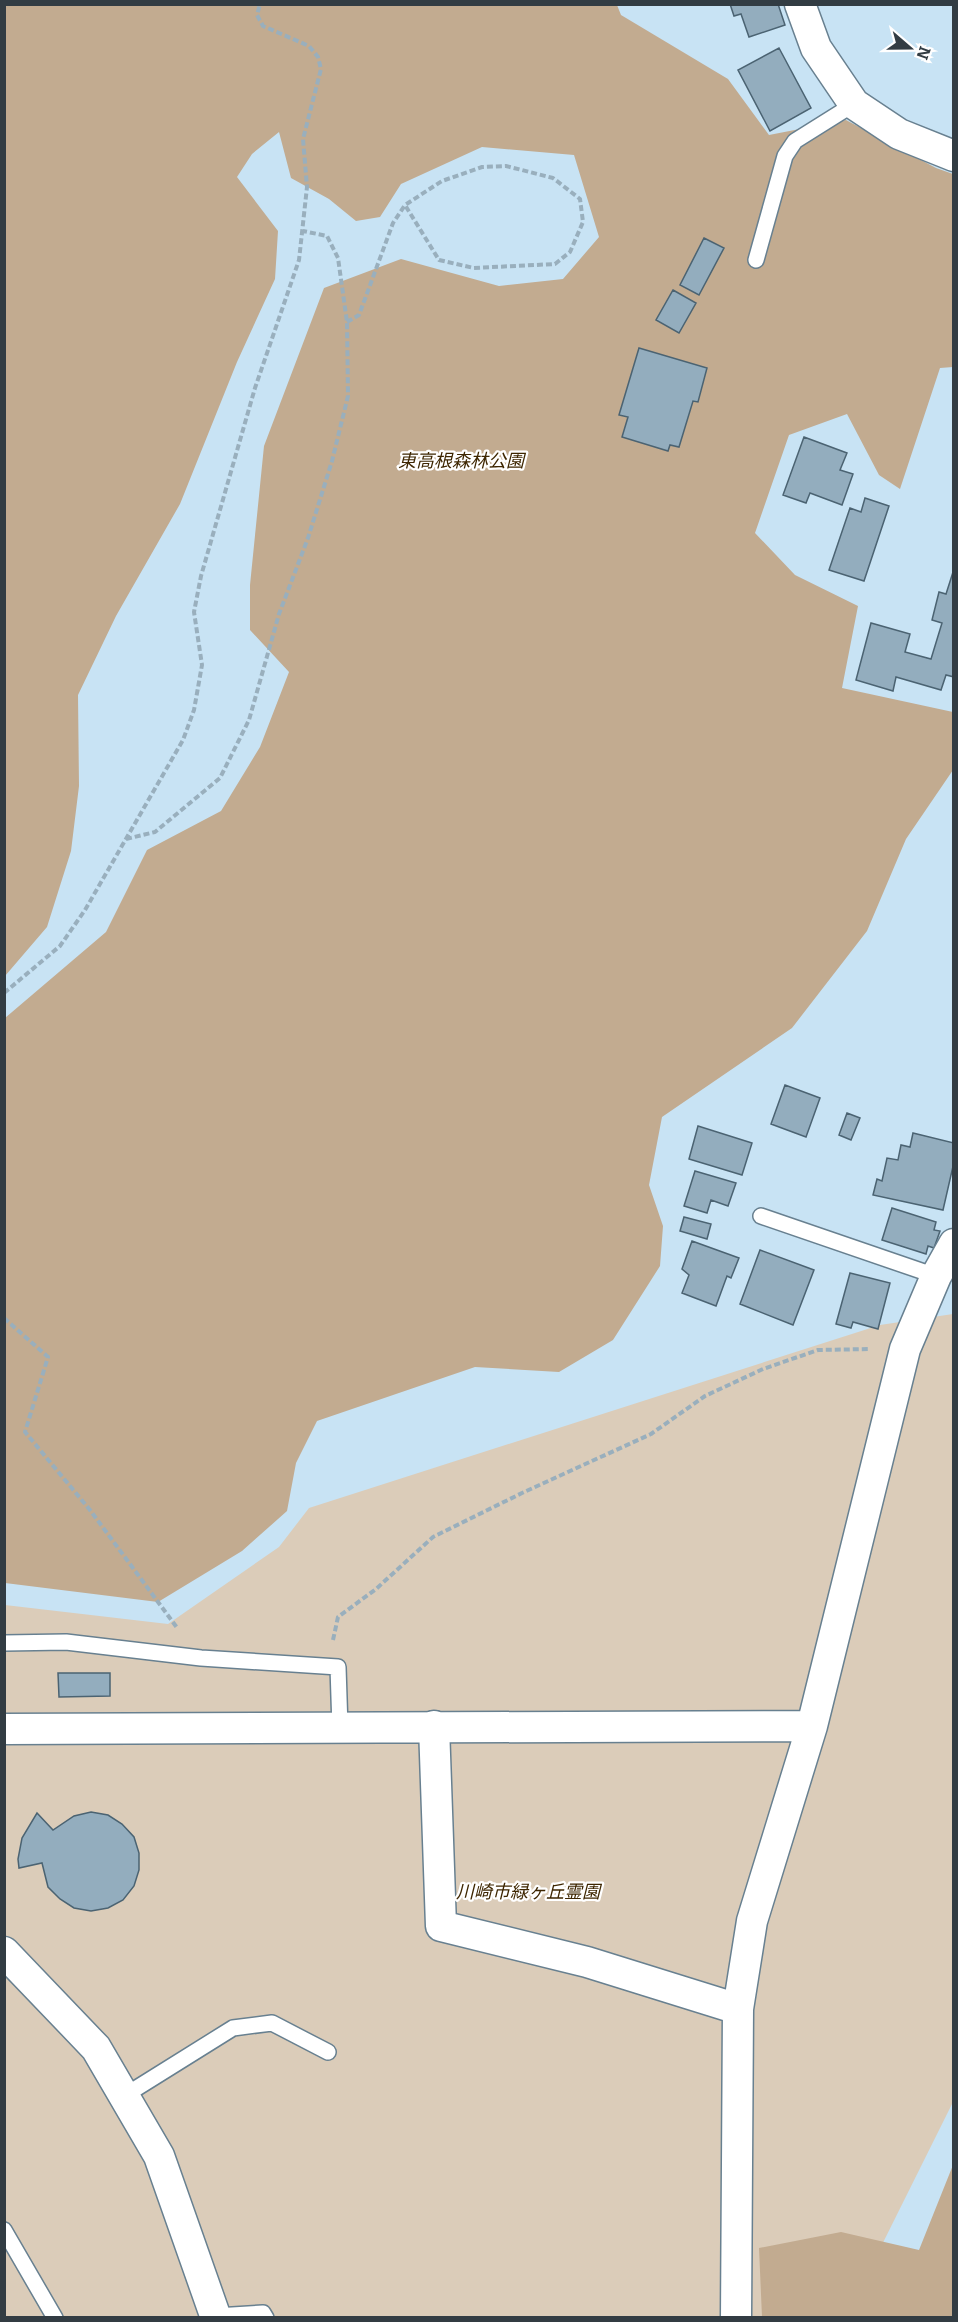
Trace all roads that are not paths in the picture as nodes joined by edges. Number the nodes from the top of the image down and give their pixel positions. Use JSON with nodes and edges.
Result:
{"nodes":[{"id":1,"x":800,"y":4,"type":"edge"},
{"id":2,"x":854,"y":104,"type":"junction"},
{"id":3,"x":954,"y":156,"type":"edge"},
{"id":4,"x":756,"y":260,"type":"dead end"},
{"id":5,"x":761,"y":1216,"type":"dead end"},
{"id":6,"x":954,"y":1244,"type":"edge"},
{"id":7,"x":936,"y":1276,"type":"junction"},
{"id":8,"x":4,"y":1643,"type":"edge"},
{"id":9,"x":434,"y":1726,"type":"junction"},
{"id":10,"x":812,"y":1726,"type":"junction"},
{"id":11,"x":340,"y":1728,"type":"junction"},
{"id":12,"x":4,"y":1729,"type":"edge"},
{"id":13,"x":4,"y":1952,"type":"edge"},
{"id":14,"x":738,"y":2009,"type":"junction"},
{"id":15,"x":328,"y":2052,"type":"dead end"},
{"id":16,"x":124,"y":2096,"type":"junction"},
{"id":17,"x":4,"y":2230,"type":"edge"},
{"id":18,"x":216,"y":2317,"type":"edge"},
{"id":19,"x":55,"y":2318,"type":"edge"},
{"id":20,"x":266,"y":2318,"type":"edge"},
{"id":21,"x":736,"y":2318,"type":"edge"}],
"edges":[{"from":1,"to":2,"type":"street"},
{"from":2,"to":3,"type":"street"},
{"from":2,"to":4,"type":"lane"},
{"from":5,"to":7,"type":"lane"},
{"from":6,"to":7,"type":"street"},
{"from":7,"to":10,"type":"street"},
{"from":8,"to":11,"type":"lane"},
{"from":9,"to":10,"type":"street"},
{"from":9,"to":11,"type":"street"},
{"from":9,"to":14,"type":"street"},
{"from":10,"to":14,"type":"street"},
{"from":11,"to":12,"type":"street"},
{"from":13,"to":16,"type":"street"},
{"from":14,"to":21,"type":"street"},
{"from":15,"to":16,"type":"lane"},
{"from":16,"to":18,"type":"street"},
{"from":17,"to":19,"type":"lane"},
{"from":18,"to":20,"type":"lane"}]}
